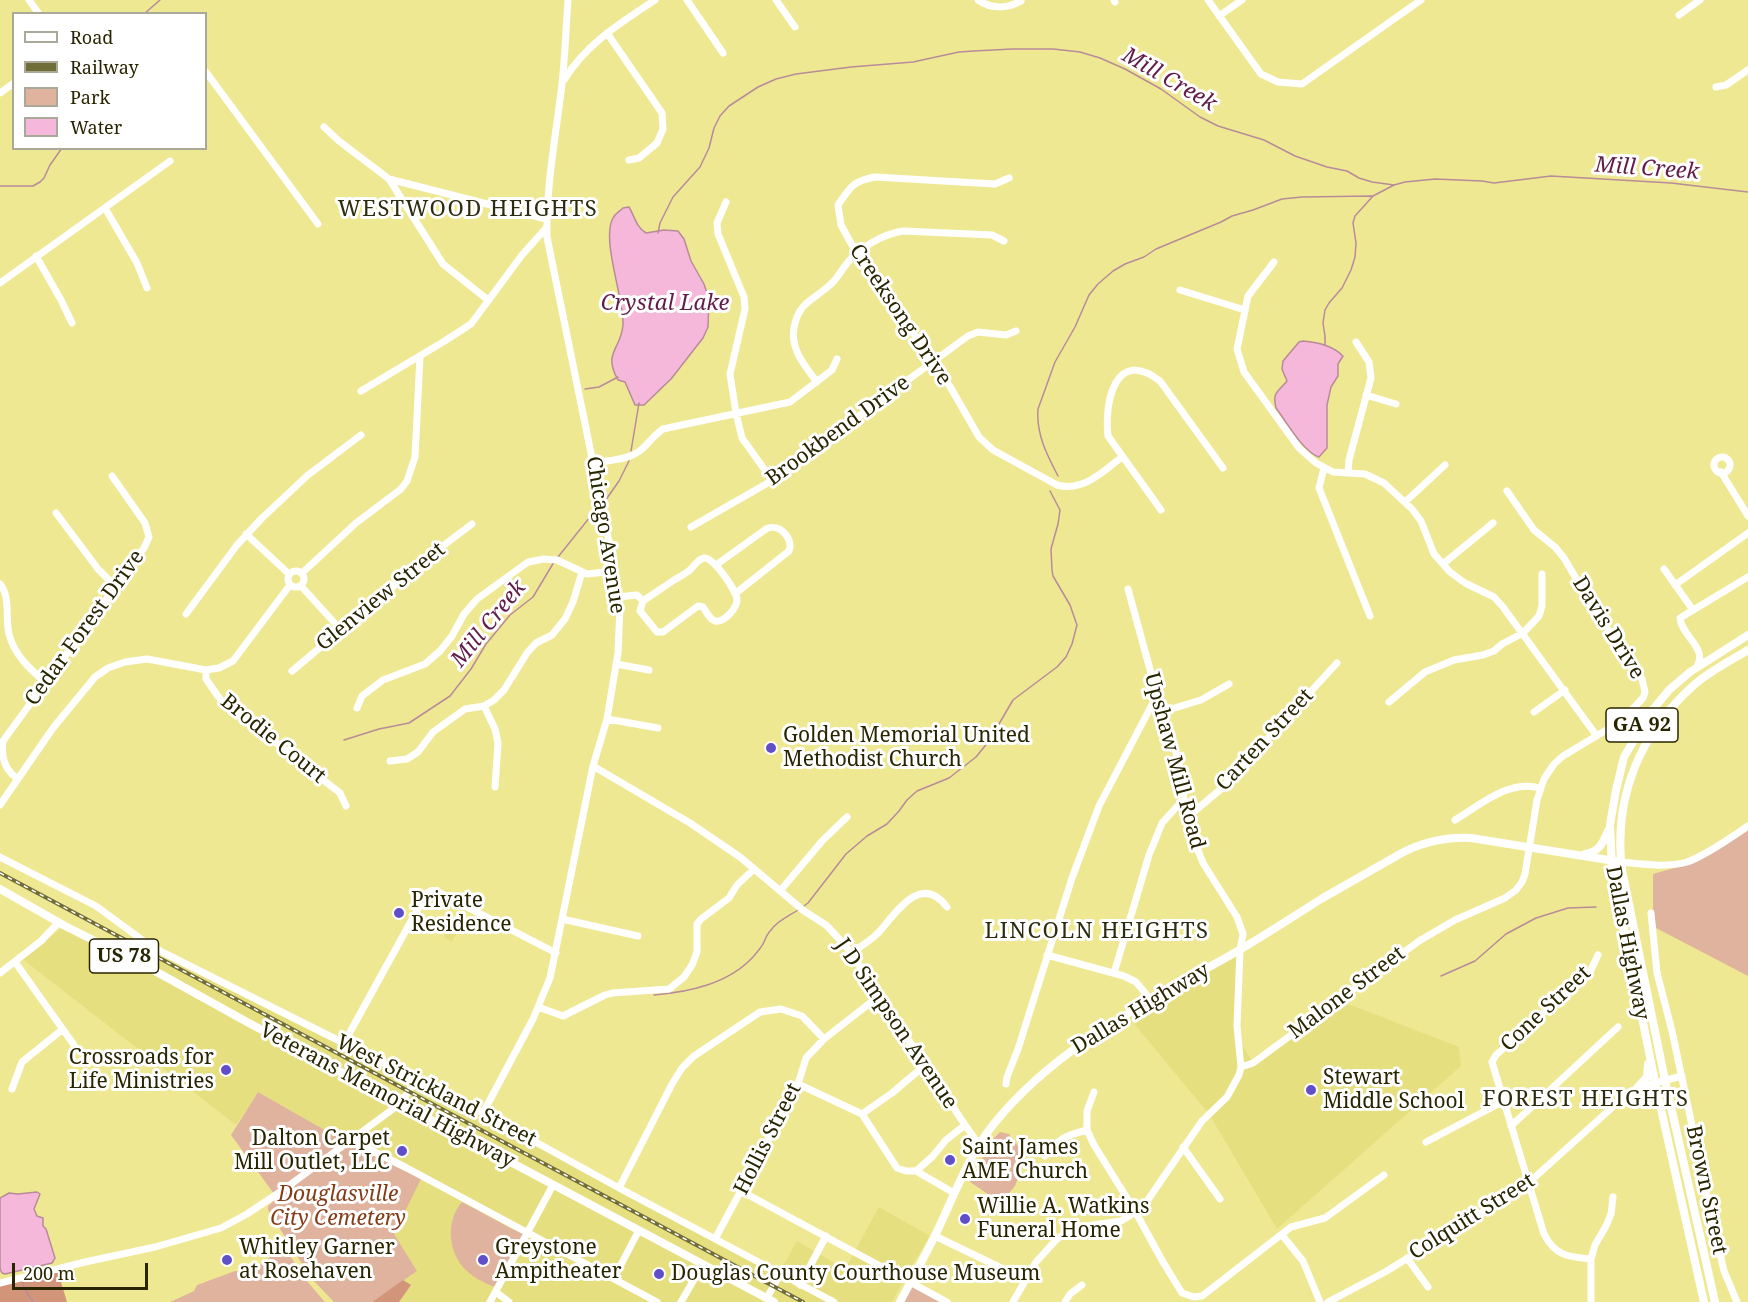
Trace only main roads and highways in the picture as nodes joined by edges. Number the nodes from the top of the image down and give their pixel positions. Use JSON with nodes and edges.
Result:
{"nodes":[{"id":1,"x":1748,"y":635,"type":"edge"},
{"id":2,"x":1748,"y":650,"type":"edge"},
{"id":3,"x":1610,"y":825,"type":"junction"},
{"id":4,"x":1579,"y":854,"type":"junction"},
{"id":5,"x":1610,"y":860,"type":"junction"},
{"id":6,"x":1621,"y":862,"type":"junction"},
{"id":7,"x":0,"y":890,"type":"edge"},
{"id":8,"x":1647,"y":1043,"type":"junction"},
{"id":9,"x":1661,"y":1106,"type":"junction"},
{"id":10,"x":982,"y":1145,"type":"junction"},
{"id":11,"x":941,"y":1224,"type":"junction"},
{"id":12,"x":771,"y":1300,"type":"edge"},
{"id":13,"x":900,"y":1302,"type":"edge"},
{"id":14,"x":1704,"y":1302,"type":"edge"},
{"id":15,"x":1715,"y":1302,"type":"edge"}],
"edges":[{"from":1,"to":3,"type":"main road","name":"Dallas Highway","number":"GA 92"},
{"from":2,"to":6,"type":"main road","name":"Dallas Highway","number":"GA 92"},
{"from":3,"to":4,"type":"main road"},
{"from":3,"to":5,"type":"main road","name":"Dallas Highway","number":"GA 92"},
{"from":4,"to":5,"type":"main road"},
{"from":4,"to":10,"type":"main road","name":"Dallas Highway"},
{"from":5,"to":6,"type":"main road"},
{"from":5,"to":8,"type":"main road","name":"Dallas Highway","number":"GA 92"},
{"from":6,"to":15,"type":"main road","name":"Dallas Highway","number":"GA 92"},
{"from":7,"to":12,"type":"main road","name":"Veterans Memorial Highway","number":"US 78"},
{"from":8,"to":9,"type":"main road","name":"Dallas Highway","number":"GA 92"},
{"from":8,"to":9,"type":"main road"},
{"from":9,"to":14,"type":"main road","name":"Dallas Highway","number":"GA 92"},
{"from":10,"to":11,"type":"main road","name":"Dallas Highway"},
{"from":10,"to":11,"type":"main road","name":"Dallas Highway"},
{"from":11,"to":13,"type":"main road","name":"Dallas Highway"}]}
